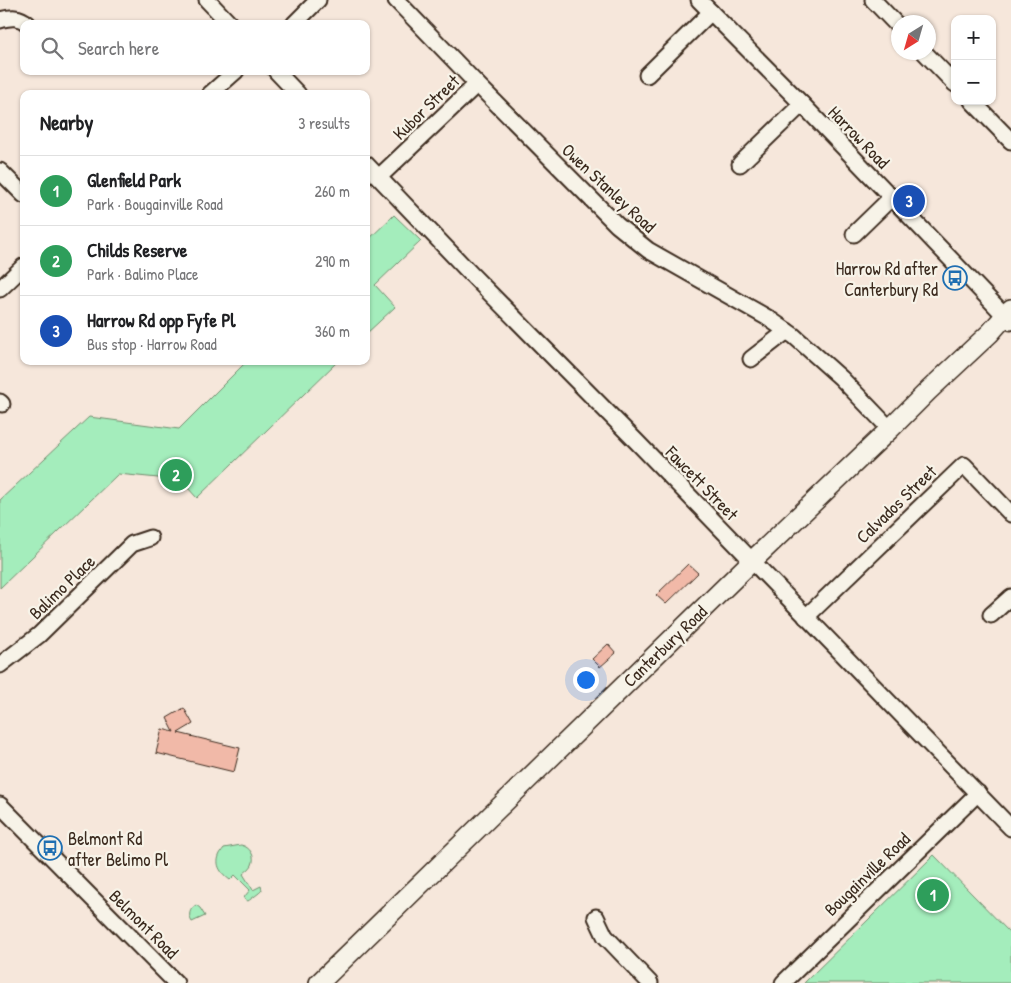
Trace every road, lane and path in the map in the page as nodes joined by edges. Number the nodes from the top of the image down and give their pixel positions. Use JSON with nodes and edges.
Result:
{"nodes":[{"id":1,"x":207,"y":0,"type":"edge"},
{"id":2,"x":318,"y":0,"type":"edge"},
{"id":3,"x":396,"y":0,"type":"edge"},
{"id":4,"x":699,"y":0,"type":"edge"},
{"id":5,"x":873,"y":0,"type":"edge"},
{"id":6,"x":711,"y":12,"type":"junction"},
{"id":7,"x":891,"y":19,"type":"edge"},
{"id":8,"x":0,"y":20,"type":"edge"},
{"id":9,"x":23,"y":20,"type":"edge"},
{"id":10,"x":226,"y":20,"type":"edge"},
{"id":11,"x":298,"y":20,"type":"edge"},
{"id":12,"x":932,"y":60,"type":"edge"},
{"id":13,"x":231,"y":75,"type":"edge"},
{"id":14,"x":280,"y":75,"type":"edge"},
{"id":15,"x":647,"y":75,"type":"dead end"},
{"id":16,"x":951,"y":80,"type":"edge"},
{"id":17,"x":477,"y":84,"type":"junction"},
{"id":18,"x":215,"y":90,"type":"edge"},
{"id":19,"x":294,"y":90,"type":"edge"},
{"id":20,"x":802,"y":104,"type":"junction"},
{"id":21,"x":976,"y":105,"type":"edge"},
{"id":22,"x":1011,"y":141,"type":"edge"},
{"id":23,"x":740,"y":164,"type":"dead end"},
{"id":24,"x":370,"y":168,"type":"edge"},
{"id":25,"x":0,"y":171,"type":"edge"},
{"id":26,"x":379,"y":177,"type":"junction"},
{"id":27,"x":20,"y":191,"type":"edge"},
{"id":28,"x":891,"y":198,"type":"junction"},
{"id":29,"x":854,"y":234,"type":"dead end"},
{"id":30,"x":20,"y":270,"type":"edge"},
{"id":31,"x":0,"y":289,"type":"edge"},
{"id":32,"x":1009,"y":316,"type":"edge"},
{"id":33,"x":787,"y":331,"type":"junction"},
{"id":34,"x":751,"y":359,"type":"dead end"},
{"id":35,"x":890,"y":429,"type":"junction"},
{"id":36,"x":1011,"y":514,"type":"edge"},
{"id":37,"x":150,"y":538,"type":"dead end"},
{"id":38,"x":752,"y":561,"type":"junction"},
{"id":39,"x":1011,"y":597,"type":"edge"},
{"id":40,"x":991,"y":616,"type":"dead end"},
{"id":41,"x":806,"y":617,"type":"junction"},
{"id":42,"x":0,"y":665,"type":"edge"},
{"id":43,"x":978,"y":793,"type":"junction"},
{"id":44,"x":0,"y":805,"type":"edge"},
{"id":45,"x":1011,"y":828,"type":"edge"},
{"id":46,"x":596,"y":917,"type":"dead end"},
{"id":47,"x":641,"y":980,"type":"edge"},
{"id":48,"x":176,"y":983,"type":"edge"},
{"id":49,"x":320,"y":983,"type":"edge"},
{"id":50,"x":783,"y":983,"type":"edge"}],
"edges":[{"from":1,"to":10,"type":"street"},
{"from":2,"to":11,"type":"street"},
{"from":3,"to":17,"type":"street","name":"Owen Stanley Road"},
{"from":4,"to":6,"type":"street","name":"Harrow Road"},
{"from":5,"to":7,"type":"street"},
{"from":6,"to":15,"type":"street"},
{"from":6,"to":20,"type":"street","name":"Harrow Road"},
{"from":8,"to":9,"type":"street"},
{"from":12,"to":16,"type":"street"},
{"from":13,"to":18,"type":"street"},
{"from":14,"to":19,"type":"street"},
{"from":17,"to":26,"type":"street","name":"Kubor Street"},
{"from":17,"to":33,"type":"street","name":"Owen Stanley Road"},
{"from":20,"to":23,"type":"street"},
{"from":20,"to":28,"type":"street","name":"Harrow Road"},
{"from":21,"to":22,"type":"street"},
{"from":24,"to":26,"type":"street","name":"Fawcett Street"},
{"from":25,"to":27,"type":"street"},
{"from":26,"to":38,"type":"street","name":"Fawcett Street"},
{"from":28,"to":29,"type":"street"},
{"from":28,"to":32,"type":"street","name":"Harrow Road"},
{"from":30,"to":31,"type":"street"},
{"from":32,"to":35,"type":"main road","name":"Canterbury Road"},
{"from":33,"to":34,"type":"street"},
{"from":33,"to":35,"type":"street","name":"Owen Stanley Road"},
{"from":35,"to":38,"type":"main road","name":"Canterbury Road"},
{"from":36,"to":41,"type":"street","name":"Calvados Street"},
{"from":37,"to":42,"type":"street","name":"Balimo Place"},
{"from":38,"to":41,"type":"street","name":"Fawcett Street"},
{"from":38,"to":49,"type":"main road","name":"Canterbury Road"},
{"from":39,"to":40,"type":"street"},
{"from":41,"to":43,"type":"street","name":"Fawcett Street"},
{"from":43,"to":45,"type":"street","name":"Fawcett Street"},
{"from":43,"to":50,"type":"street","name":"Bougainville Road"},
{"from":44,"to":48,"type":"street","name":"Belmont Road"},
{"from":46,"to":47,"type":"street"}]}
